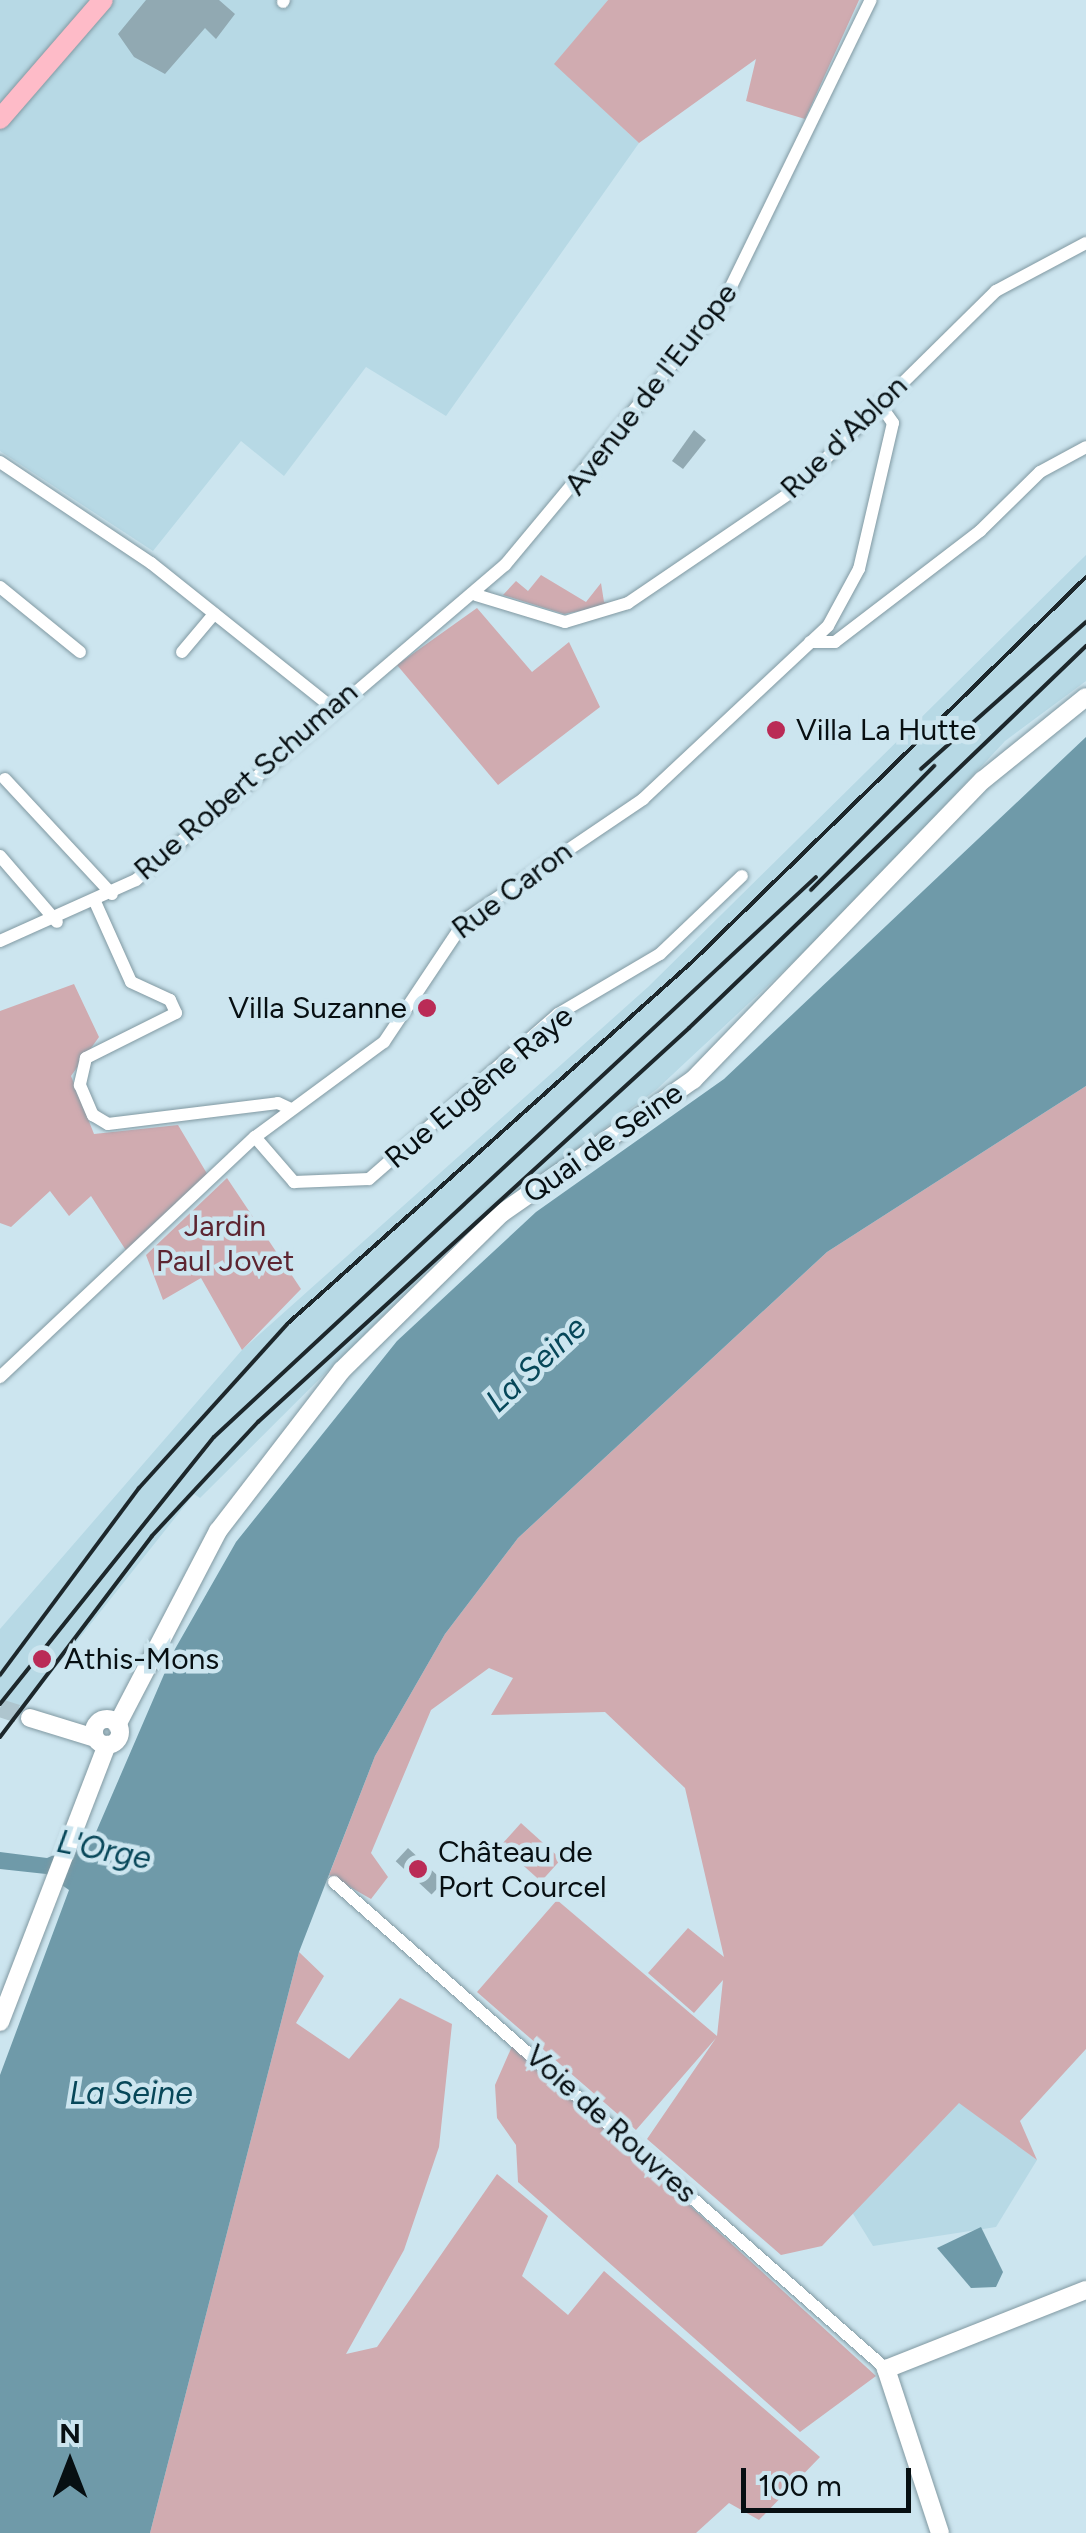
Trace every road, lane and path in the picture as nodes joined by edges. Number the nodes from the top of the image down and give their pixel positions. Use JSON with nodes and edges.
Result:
{"nodes":[{"id":1,"x":94,"y":0,"type":"edge"},
{"id":2,"x":102,"y":0,"type":"edge"},
{"id":3,"x":871,"y":0,"type":"edge"},
{"id":4,"x":76,"y":28,"type":"junction"},
{"id":5,"x":0,"y":120,"type":"edge"},
{"id":6,"x":1086,"y":243,"type":"edge"},
{"id":7,"x":879,"y":403,"type":"junction"},
{"id":8,"x":1086,"y":447,"type":"edge"},
{"id":9,"x":0,"y":462,"type":"edge"},
{"id":10,"x":0,"y":587,"type":"edge"},
{"id":11,"x":476,"y":595,"type":"junction"},
{"id":12,"x":214,"y":614,"type":"junction"},
{"id":13,"x":810,"y":642,"type":"junction"},
{"id":14,"x":80,"y":652,"type":"dead end"},
{"id":15,"x":182,"y":652,"type":"dead end"},
{"id":16,"x":1086,"y":697,"type":"edge"},
{"id":17,"x":330,"y":706,"type":"junction"},
{"id":18,"x":4,"y":779,"type":"dead end"},
{"id":19,"x":0,"y":856,"type":"edge"},
{"id":20,"x":742,"y":876,"type":"dead end"},
{"id":21,"x":112,"y":894,"type":"junction"},
{"id":22,"x":96,"y":904,"type":"junction"},
{"id":23,"x":57,"y":922,"type":"junction"},
{"id":24,"x":0,"y":940,"type":"edge"},
{"id":25,"x":291,"y":1110,"type":"junction"},
{"id":26,"x":255,"y":1137,"type":"junction"},
{"id":27,"x":0,"y":1378,"type":"edge"},
{"id":28,"x":30,"y":1718,"type":"tunnel mouth"},
{"id":29,"x":101,"y":1741,"type":"junction"},
{"id":30,"x":334,"y":1882,"type":"dead end"},
{"id":31,"x":0,"y":2022,"type":"edge"},
{"id":32,"x":1086,"y":2290,"type":"edge"},
{"id":33,"x":886,"y":2369,"type":"junction"},
{"id":34,"x":940,"y":2533,"type":"edge"}],
"edges":[{"from":1,"to":4,"type":"main road"},
{"from":2,"to":4,"type":"main road"},
{"from":3,"to":11,"type":"street","name":"Avenue de l'Europe"},
{"from":4,"to":5,"type":"main road"},
{"from":6,"to":7,"type":"street","name":"Rue d'Ablon"},
{"from":7,"to":11,"type":"street","name":"Rue d'Ablon"},
{"from":7,"to":13,"type":"street","name":"Rue Caron"},
{"from":8,"to":13,"type":"street"},
{"from":9,"to":12,"type":"street"},
{"from":10,"to":14,"type":"street"},
{"from":11,"to":17,"type":"street","name":"Rue Robert Schuman"},
{"from":12,"to":15,"type":"street"},
{"from":12,"to":17,"type":"street"},
{"from":13,"to":25,"type":"street","name":"Rue Caron"},
{"from":16,"to":29,"type":"main road","name":"Quai de Seine"},
{"from":17,"to":21,"type":"street","name":"Rue Robert Schuman"},
{"from":18,"to":21,"type":"street"},
{"from":19,"to":23,"type":"street"},
{"from":20,"to":26,"type":"street","name":"Rue Eugène Raye"},
{"from":21,"to":22,"type":"street","name":"Rue Robert Schuman"},
{"from":22,"to":23,"type":"street","name":"Rue Robert Schuman"},
{"from":22,"to":25,"type":"street"},
{"from":23,"to":24,"type":"street","name":"Rue Robert Schuman"},
{"from":25,"to":26,"type":"street","name":"Rue Caron"},
{"from":26,"to":27,"type":"street","name":"Rue Caron"},
{"from":28,"to":29,"type":"main road"},
{"from":29,"to":31,"type":"main road","name":"Quai de Seine"},
{"from":30,"to":33,"type":"street","name":"Voie de Rouvres"},
{"from":32,"to":33,"type":"main road"},
{"from":33,"to":34,"type":"main road"}]}
